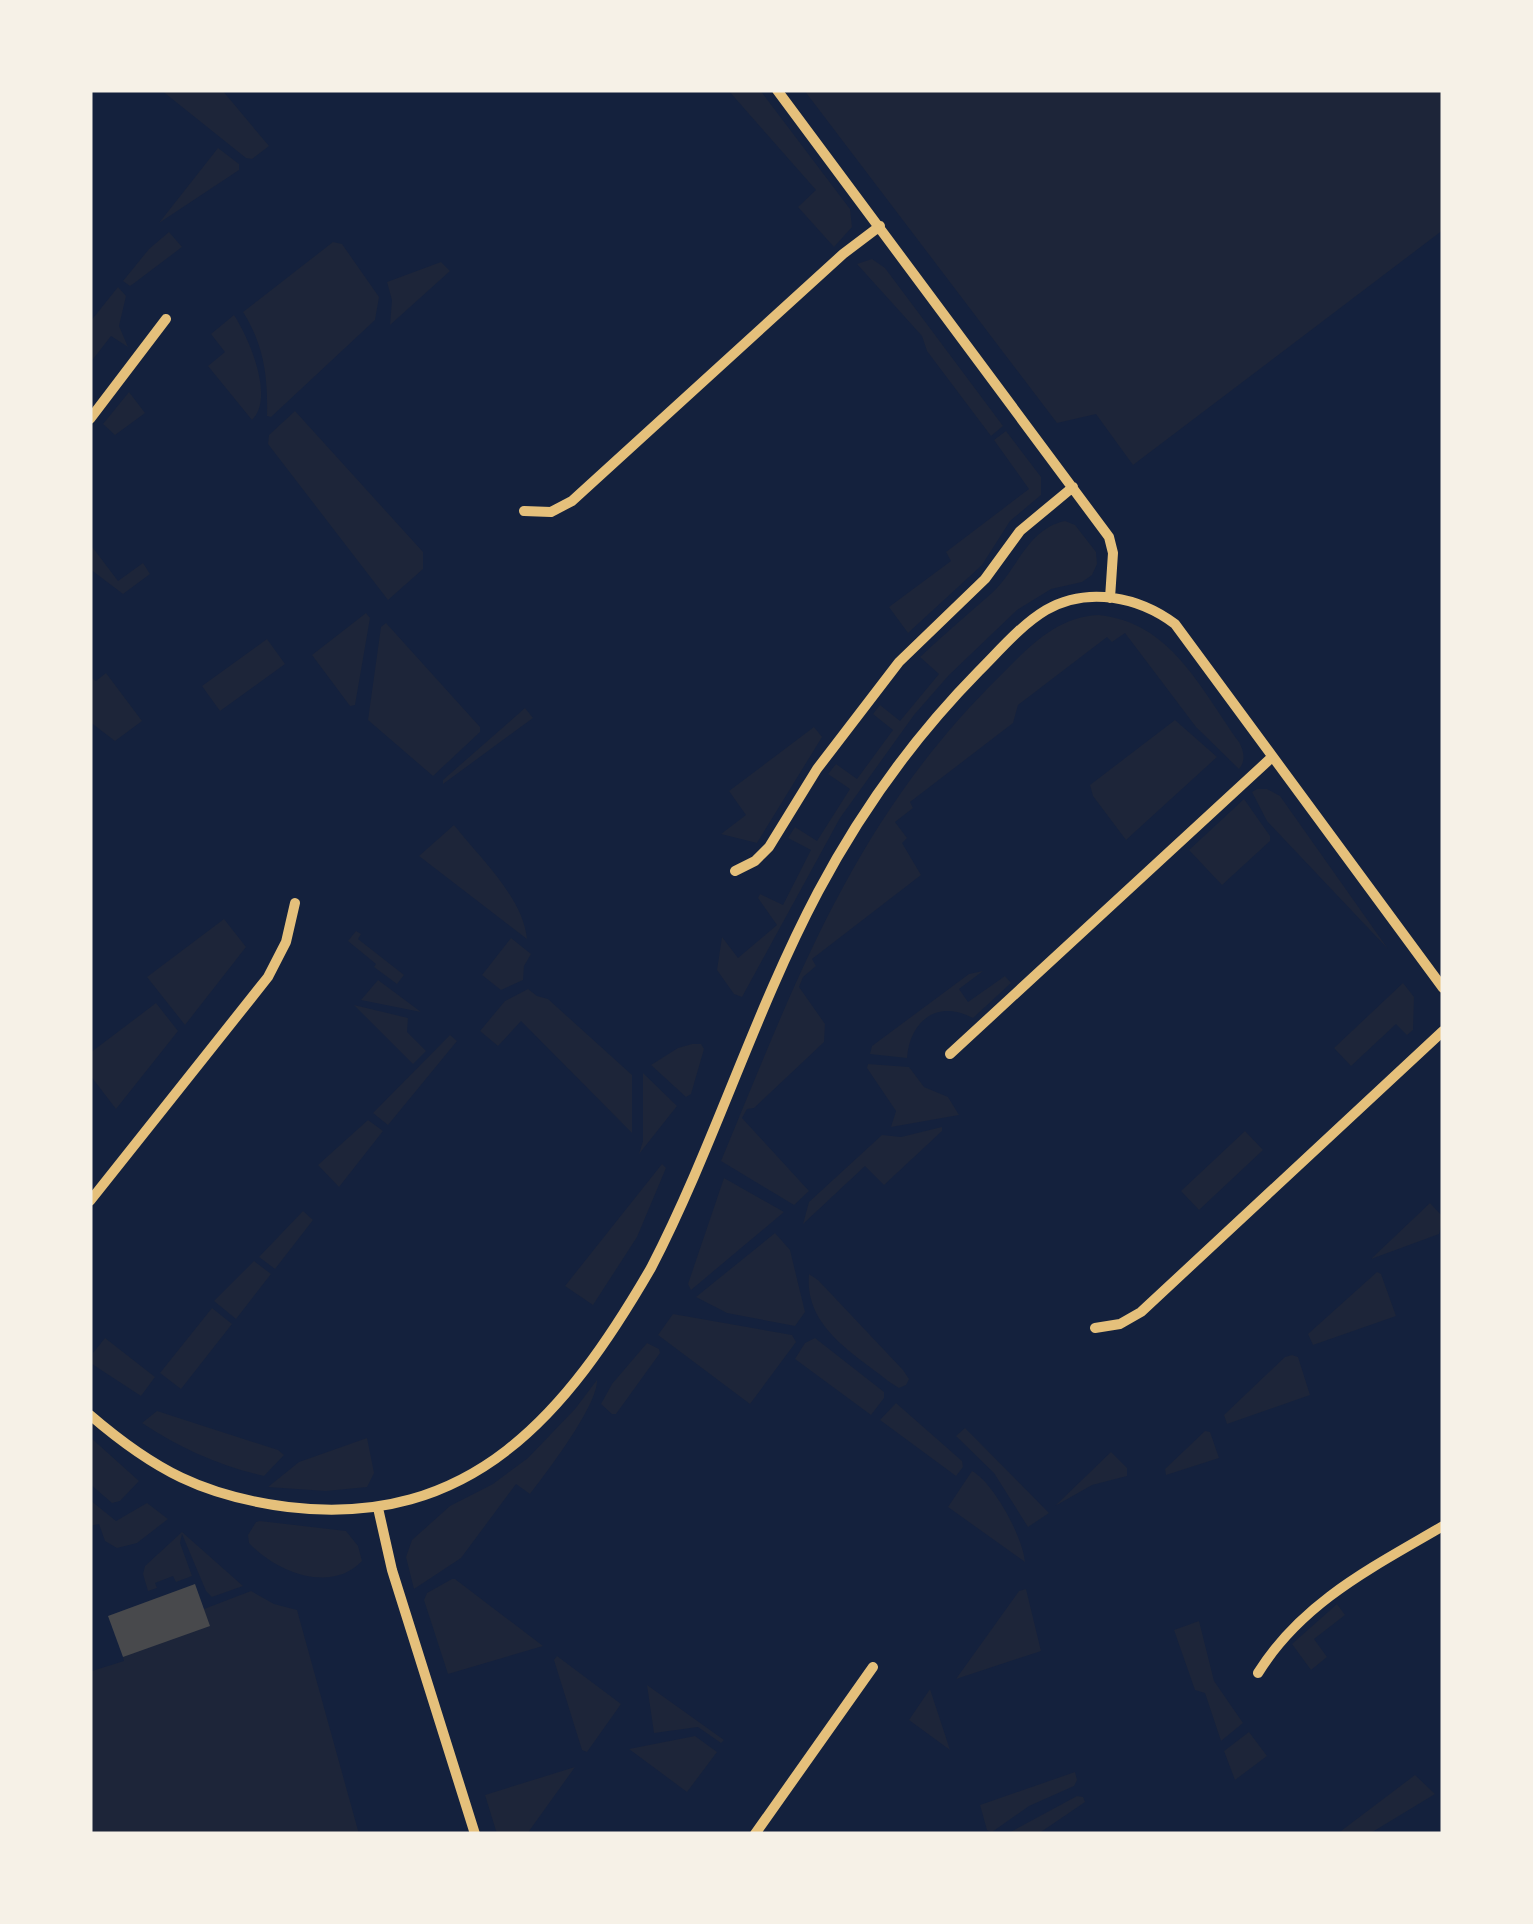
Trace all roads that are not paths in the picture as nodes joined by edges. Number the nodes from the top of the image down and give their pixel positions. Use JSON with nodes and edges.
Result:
{"nodes":[{"id":1,"x":777,"y":90,"type":"edge"},
{"id":2,"x":880,"y":226,"type":"junction"},
{"id":3,"x":166,"y":319,"type":"dead end"},
{"id":4,"x":90,"y":419,"type":"edge"},
{"id":5,"x":1073,"y":488,"type":"junction"},
{"id":6,"x":524,"y":512,"type":"dead end"},
{"id":7,"x":1110,"y":598,"type":"junction"},
{"id":8,"x":1272,"y":758,"type":"junction"},
{"id":9,"x":735,"y":871,"type":"dead end"},
{"id":10,"x":294,"y":903,"type":"dead end"},
{"id":11,"x":1443,"y":988,"type":"edge"},
{"id":12,"x":1443,"y":1031,"type":"edge"},
{"id":13,"x":950,"y":1054,"type":"dead end"},
{"id":14,"x":90,"y":1201,"type":"edge"},
{"id":15,"x":1095,"y":1328,"type":"dead end"},
{"id":16,"x":90,"y":1415,"type":"edge"},
{"id":17,"x":378,"y":1508,"type":"junction"},
{"id":18,"x":1443,"y":1526,"type":"edge"},
{"id":19,"x":872,"y":1667,"type":"dead end"},
{"id":20,"x":1258,"y":1673,"type":"dead end"},
{"id":21,"x":474,"y":1834,"type":"edge"},
{"id":22,"x":754,"y":1834,"type":"edge"}],
"edges":[{"from":1,"to":2,"type":"street"},
{"from":2,"to":5,"type":"street"},
{"from":2,"to":6,"type":"street"},
{"from":3,"to":4,"type":"street"},
{"from":5,"to":7,"type":"street"},
{"from":5,"to":9,"type":"street"},
{"from":7,"to":8,"type":"street"},
{"from":7,"to":17,"type":"street"},
{"from":8,"to":11,"type":"street"},
{"from":8,"to":13,"type":"street"},
{"from":10,"to":14,"type":"street"},
{"from":12,"to":15,"type":"street"},
{"from":16,"to":17,"type":"street"},
{"from":17,"to":21,"type":"street"},
{"from":18,"to":20,"type":"street"},
{"from":19,"to":22,"type":"street"}]}
